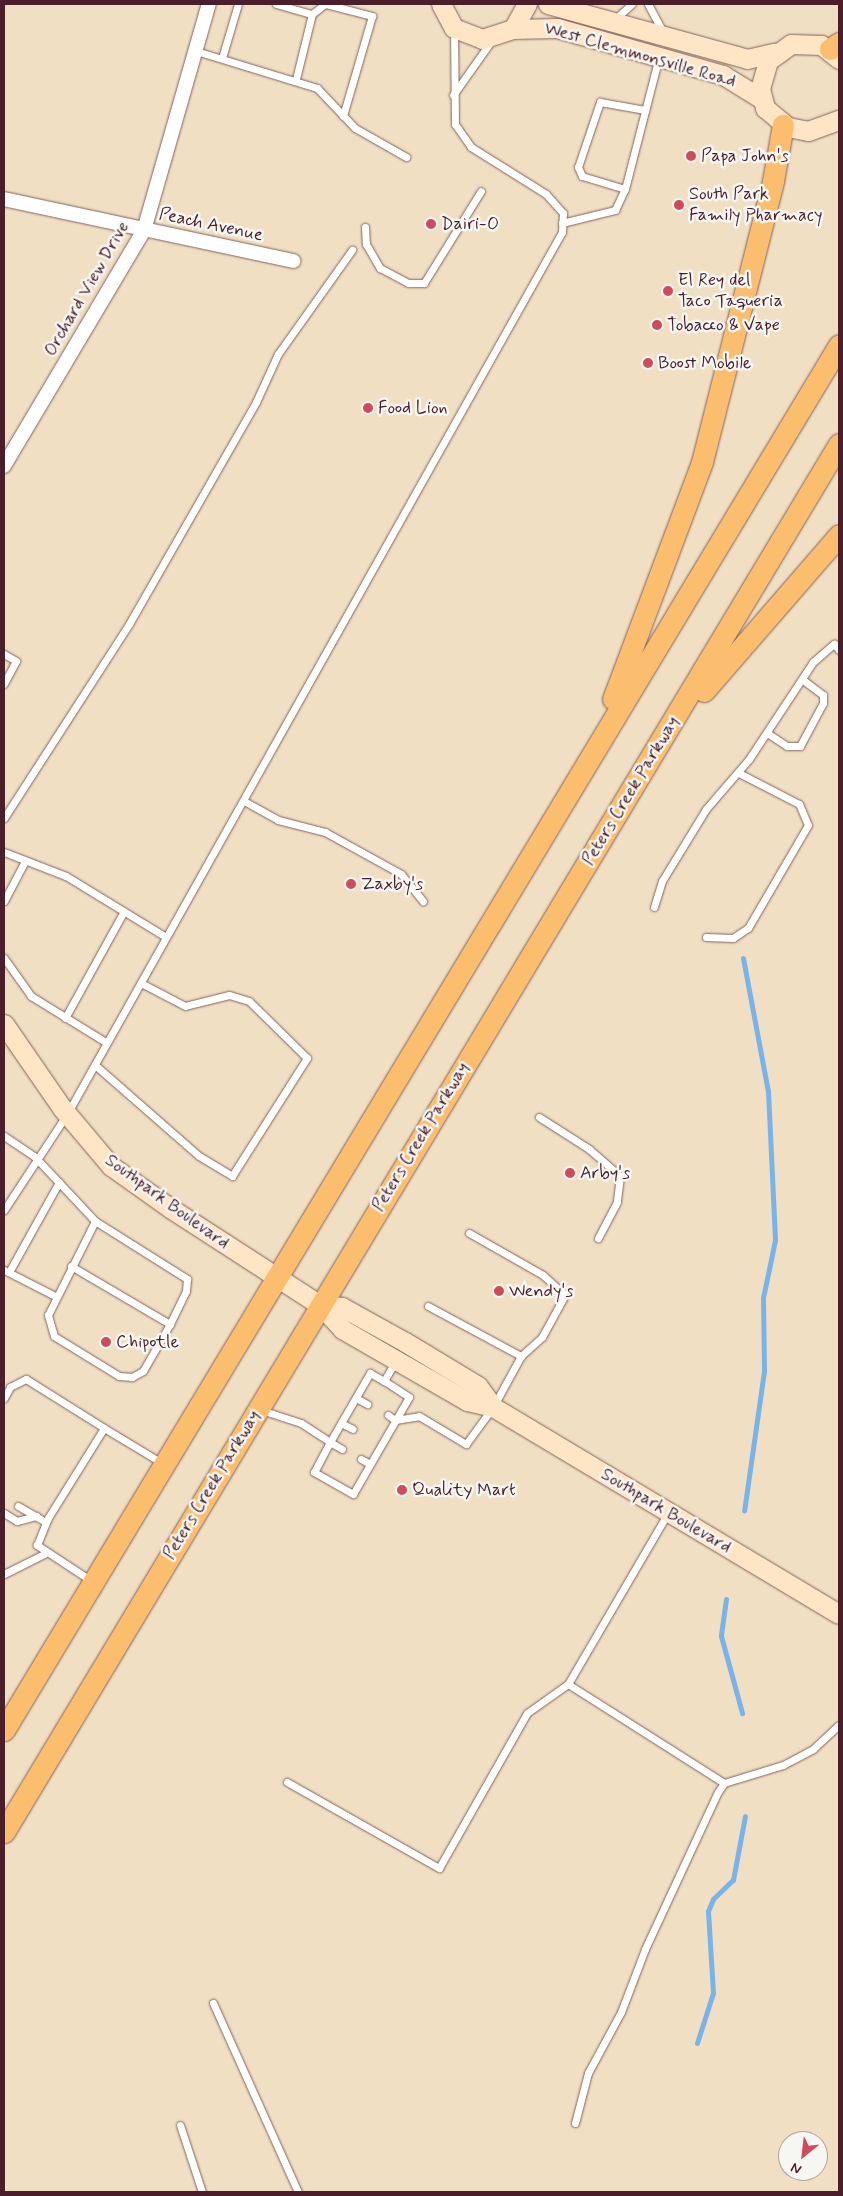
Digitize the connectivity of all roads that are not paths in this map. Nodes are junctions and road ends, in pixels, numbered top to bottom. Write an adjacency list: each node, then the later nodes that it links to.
1 (209, 4): 17 (street, Orchard View Drive)
2 (238, 4): 20 (lane)
3 (276, 4): 10 (lane)
4 (326, 4): 10 (lane); 25 (lane)
5 (441, 4): 12 (street)
6 (527, 4): 13 (street)
7 (548, 4): 11 (street, West Clemmonsville Road)
8 (632, 4): 11 (lane)
9 (648, 4): 14 (lane)
10 (312, 14): 21 (lane)
11 (611, 23): 14 (street, West Clemmonsville Road)
12 (454, 28): 15 (street); 22 (lane)
13 (513, 29): 15 (street); 19 (street, West Clemmonsville Road)
14 (668, 38): 18 (street, West Clemmonsville Road)
15 (493, 39): 22 (lane)
16 (836, 50): 18 (street, West Clemmonsville Road)
17 (196, 51): 20 (lane); 34 (street, Orchard View Drive)
18 (774, 53): 23 (street)
19 (659, 57): 23 (street, West Clemmonsville Road); 24 (lane)
20 (222, 58): 21 (lane)
21 (296, 79): 25 (lane)
22 (453, 95): 32 (lane)
23 (762, 99): 27 (street, West Clemmonsville Road)
24 (645, 110): 29 (lane); 29 (lane)
25 (343, 116): 28 (lane)
26 (838, 120): 27 (street)
27 (783, 125): 47 (main road)
28 (406, 157)
29 (625, 189): 32 (lane)
30 (482, 191): 33 (lane)
31 (4, 199): 34 (street, Peach Avenue)
32 (562, 223): 49 (lane)
33 (365, 227)
34 (144, 230): 36 (street, Peach Avenue); 39 (street, Orchard View Drive)
35 (352, 250): 50 (lane)
36 (292, 262)
37 (839, 345): 47 (main road)
38 (839, 444): 46 (main road, Peters Creek Parkway)
39 (4, 466)
40 (839, 535): 46 (main road)
41 (839, 650): 43 (lane)
42 (4, 654): 44 (lane)
43 (802, 679): 45 (lane); 45 (lane)
44 (4, 684)
45 (767, 733): 48 (lane)
46 (658, 747): 78 (main road, Peters Creek Parkway)
47 (589, 758): 76 (main road)
48 (739, 773): 55 (lane); 58 (lane)
49 (244, 802): 54 (lane); 57 (lane)
50 (4, 818)
51 (4, 852): 52 (lane)
52 (24, 863): 53 (lane); 56 (lane)
53 (4, 901)
54 (423, 901)
55 (654, 907)
56 (124, 911): 57 (lane); 61 (lane)
57 (166, 937): 60 (lane)
58 (706, 937)
59 (4, 958): 61 (lane)
60 (141, 983): 63 (lane); 64 (lane)
61 (65, 1018): 63 (lane)
62 (4, 1024): 65 (street, Southpark Boulevard)
63 (107, 1043): 64 (lane)
64 (94, 1065): 65 (lane)
65 (67, 1114): 68 (lane); 76 (street, Southpark Boulevard)
66 (538, 1117): 73 (lane)
67 (4, 1136): 68 (lane)
68 (35, 1156): 69 (lane); 70 (lane)
69 (58, 1182): 71 (lane); 75 (lane)
70 (4, 1210)
71 (95, 1222): 74 (lane); 80 (lane)
72 (469, 1233): 81 (lane)
73 (598, 1238)
74 (71, 1266): 77 (lane); 80 (lane)
75 (6, 1271): 77 (lane)
76 (276, 1277): 78 (street, Southpark Boulevard); 97 (main road)
77 (55, 1296): 80 (lane)
78 (320, 1305): 82 (street, Southpark Boulevard); 87 (street, Southpark Boulevard); 88 (main road, Peters Creek Parkway)
79 (428, 1306): 81 (lane)
80 (170, 1324)
81 (521, 1356): 87 (lane)
82 (396, 1359): 83 (lane); 87 (street, Southpark Boulevard)
83 (384, 1381): 85 (lane); 90 (lane)
84 (4, 1398): 92 (lane)
85 (356, 1398): 86 (lane); 91 (lane)
86 (368, 1404)
87 (493, 1408): 90 (lane); 101 (street, Southpark Boulevard)
88 (258, 1409): 94 (lane); 113 (main road, Peters Creek Parkway)
89 (388, 1416): 90 (lane)
90 (395, 1420): 98 (lane)
91 (341, 1423): 93 (lane); 94 (lane)
92 (104, 1428): 97 (lane); 103 (lane)
93 (353, 1429)
94 (330, 1442): 95 (lane); 98 (lane)
95 (342, 1449)
96 (362, 1460): 98 (lane)
97 (164, 1464): 106 (main road)
98 (370, 1464)
99 (18, 1506): 102 (lane)
100 (4, 1513): 102 (lane)
101 (668, 1513): 107 (street, Southpark Boulevard); 108 (lane)
102 (36, 1516): 103 (lane)
103 (46, 1522): 104 (lane)
104 (44, 1554): 105 (lane); 106 (lane)
105 (6, 1570)
106 (93, 1581): 110 (main road)
107 (838, 1610)
108 (568, 1684): 111 (lane); 112 (lane)
109 (839, 1725): 112 (lane)
110 (4, 1730)
111 (287, 1782)
112 (724, 1783): 115 (lane)
113 (4, 1832)
114 (214, 2003): 117 (lane)
115 (575, 2123)
116 (180, 2125): 118 (lane)
117 (294, 2191)
118 (202, 2192)

